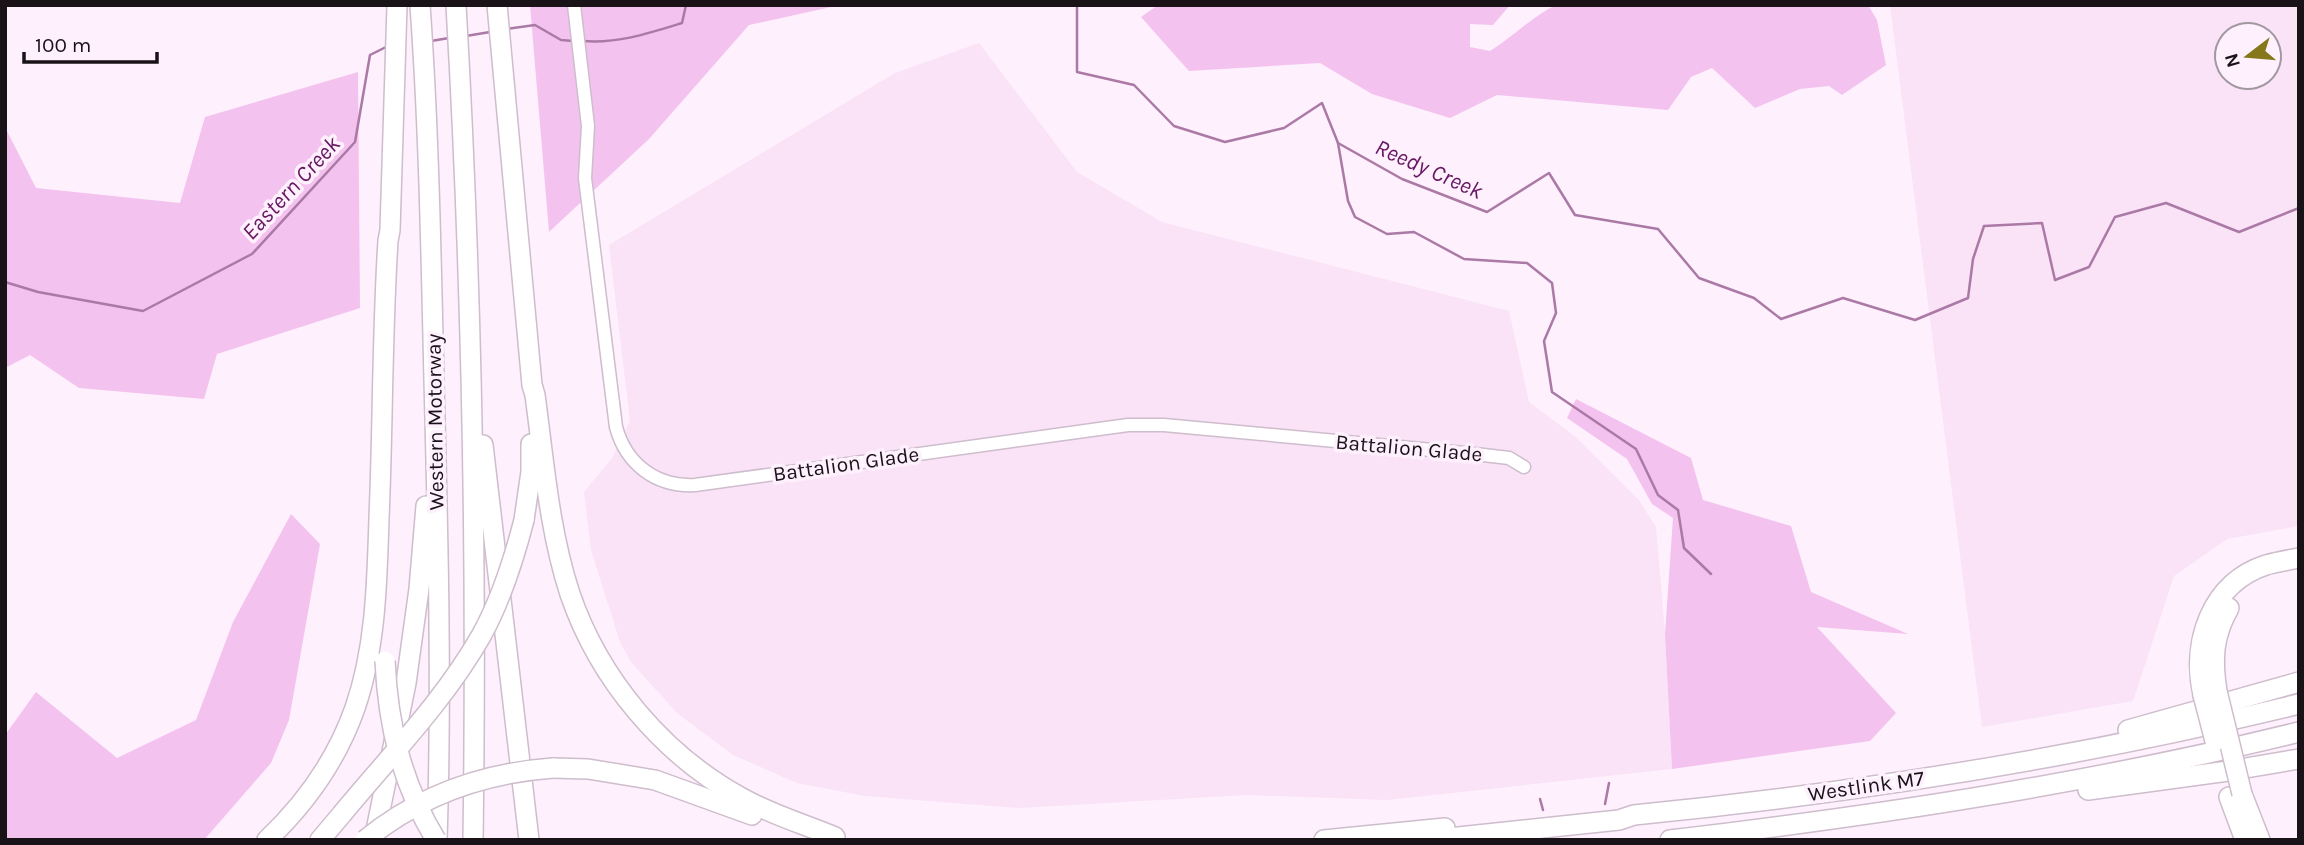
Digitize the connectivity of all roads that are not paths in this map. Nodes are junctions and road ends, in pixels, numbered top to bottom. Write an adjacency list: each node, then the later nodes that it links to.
1 (397, 5): 6 (highway)
2 (497, 5): 7 (highway)
3 (574, 5): 9 (street, Battalion Glade)
4 (456, 9): 8 (highway, Western Motorway)
5 (421, 10): 10 (highway, Western Motorway)
6 (390, 230): 23 (highway); 27 (highway, bridge)
7 (532, 384): 22 (highway); 24 (highway, bridge)
8 (470, 397): 28 (highway, Western Motorway); 29 (highway)
9 (1524, 467)
10 (437, 487): 26 (highway); 27 (highway, Western Motorway)
11 (2299, 558): 14 (highway)
12 (2299, 569): 14 (highway)
13 (2299, 682): 17 (highway)
14 (2210, 693): 20 (highway, bridge)
15 (2299, 704): 17 (highway)
16 (2299, 732): 19 (highway)
17 (2112, 739): 21 (highway, Westlink M7)
18 (2299, 758): 19 (highway)
19 (2118, 779): 32 (highway, Westlink M7)
20 (2236, 795): 33 (highway); 34 (highway)
21 (1634, 815): 30 (highway); 31 (highway, Westlink M7)
22 (842, 839): 25 (highway, bridge)
23 (267, 840)
24 (320, 840)
25 (365, 840)
26 (374, 840)
27 (437, 840)
28 (473, 840)
29 (529, 840)
30 (1324, 840)
31 (1430, 840)
32 (1670, 840)
33 (2245, 840)
34 (2260, 840)

